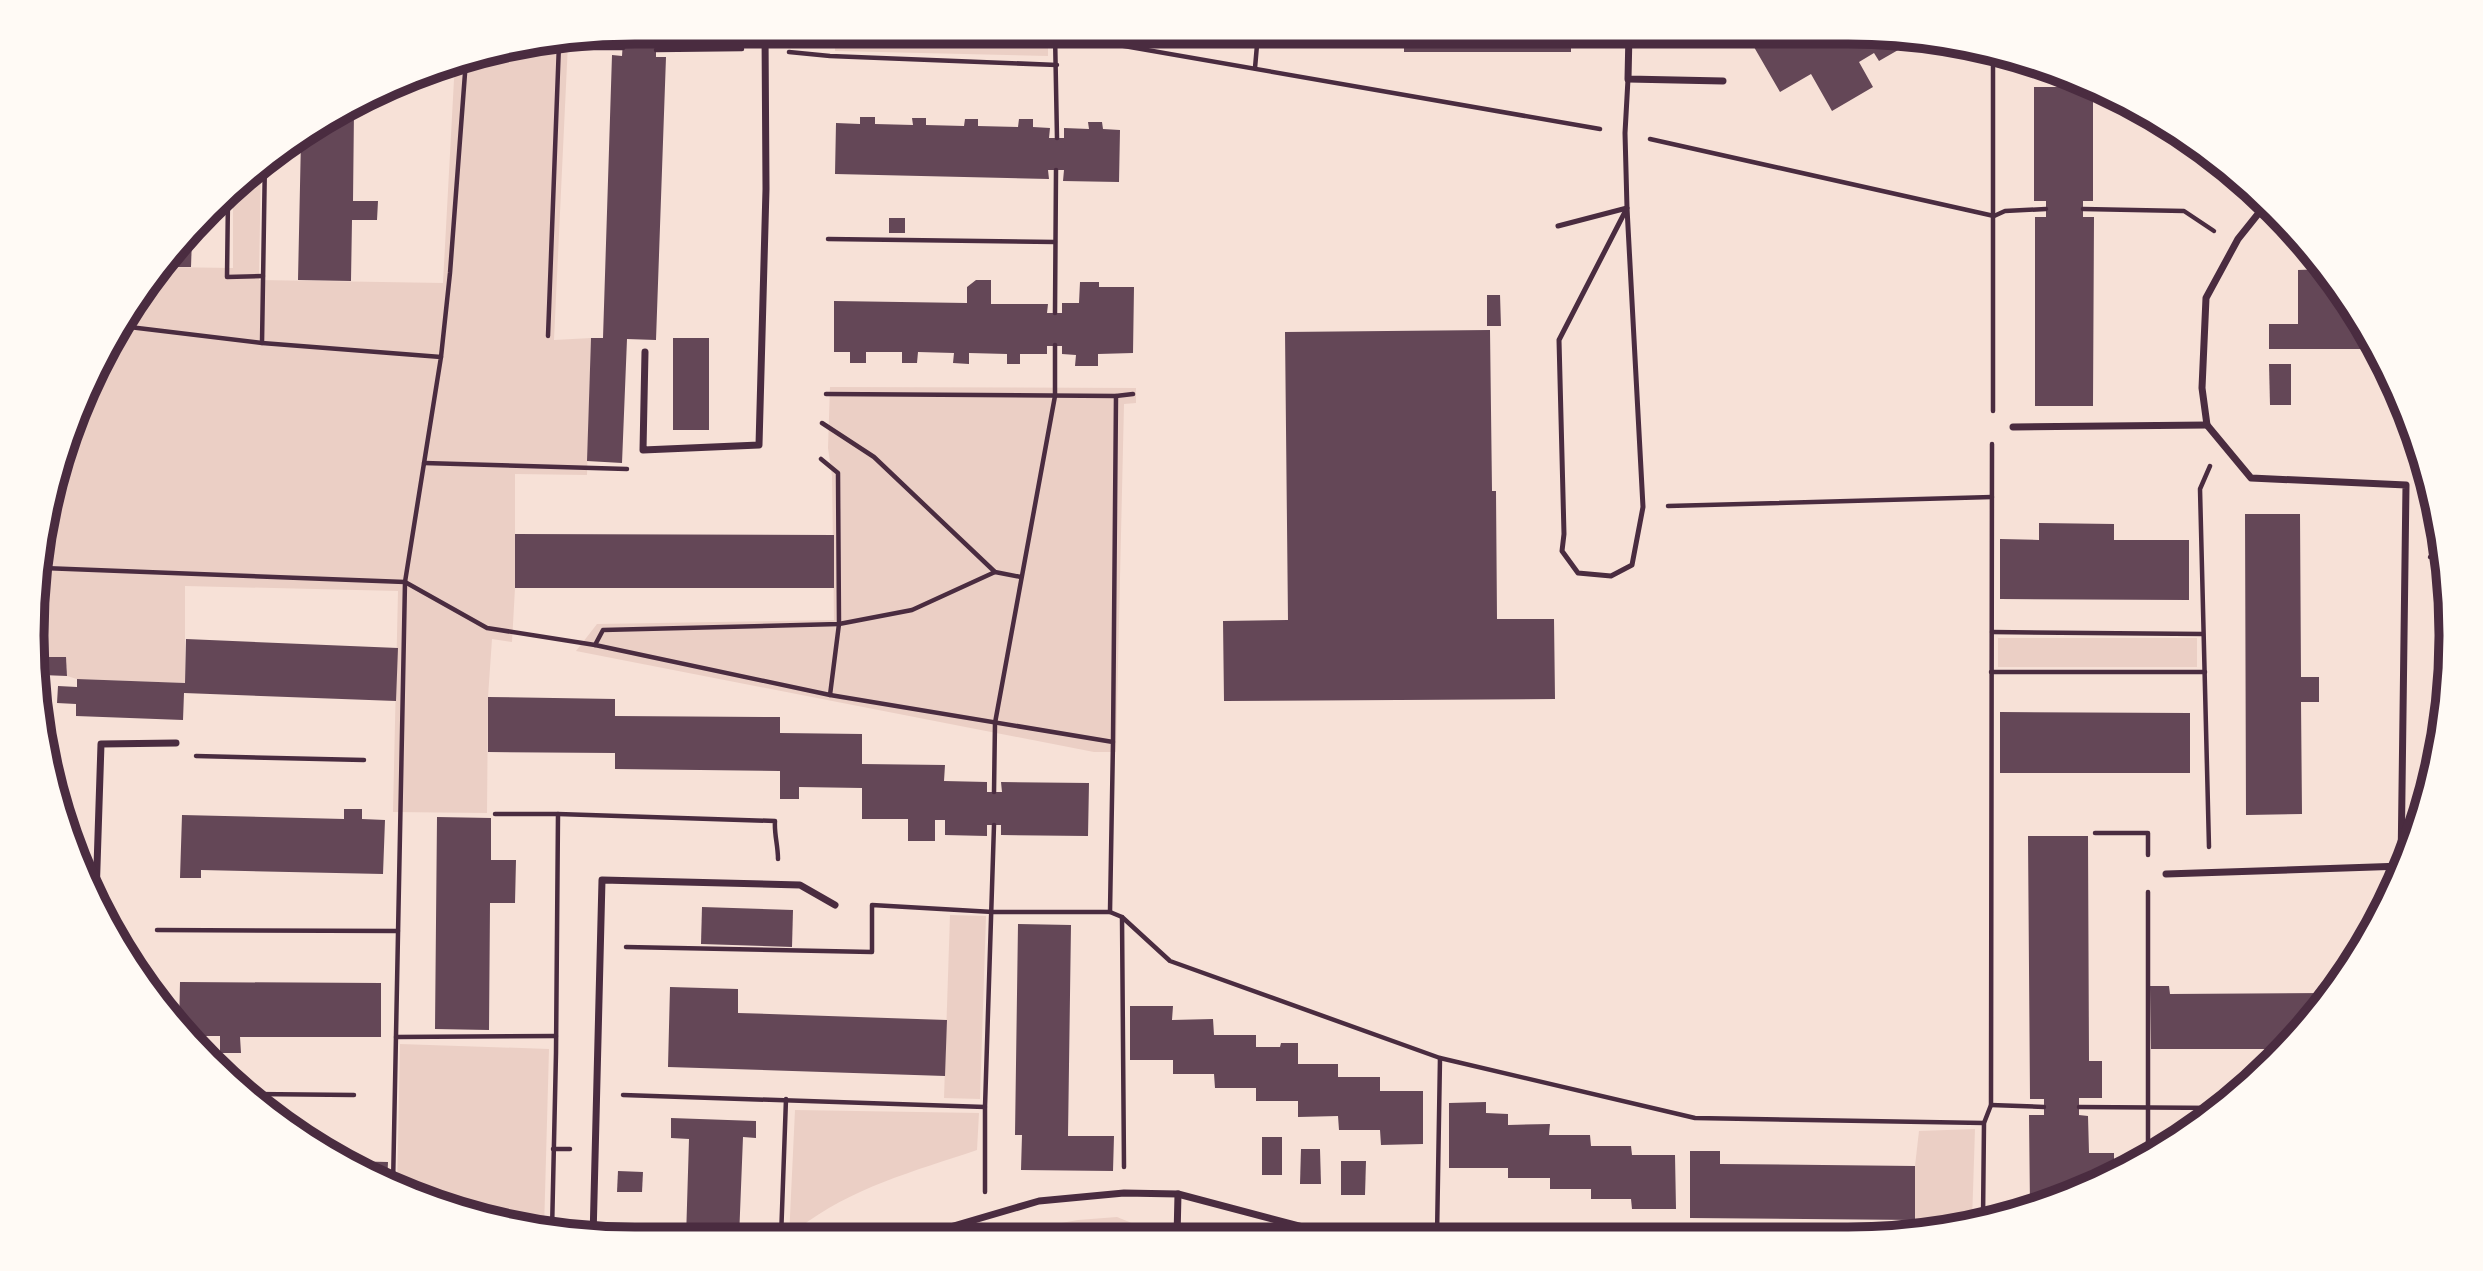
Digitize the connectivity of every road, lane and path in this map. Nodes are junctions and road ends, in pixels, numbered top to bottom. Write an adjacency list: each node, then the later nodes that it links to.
1 (764, 44): 9 (street)
2 (1056, 44): 12 (path)
3 (1118, 44): 13 (path)
4 (1258, 44): 13 (path)
5 (1629, 44): 15 (street)
6 (575, 47): 7 (path)
7 (623, 48)
8 (558, 49): 34 (path)
9 (764, 49): 10 (path); 12 (path); 49 (street)
10 (656, 50)
11 (1993, 62): 26 (path)
12 (1057, 65): 18 (path)
13 (1255, 68): 17 (path)
14 (465, 69): 38 (path)
15 (1628, 79): 16 (street); 17 (lane)
16 (1723, 81)
17 (1625, 133): 22 (lane); 26 (path)
18 (1057, 138)
19 (1056, 170): 29 (path)
20 (265, 175): 31 (path)
21 (228, 207): 31 (path)
22 (1627, 208): 27 (lane); 53 (lane); 53 (lane)
23 (2046, 209): 26 (path)
24 (2083, 209): 30 (path)
25 (2260, 212): 30 (street)
26 (1994, 215): 43 (path)
27 (1558, 226)
28 (828, 239): 29 (path)
29 (1055, 242): 32 (path)
30 (2235, 245): 45 (street)
31 (263, 276): 35 (path)
32 (1055, 313)
33 (131, 327): 35 (path)
34 (548, 336)
35 (262, 343): 38 (path)
36 (1055, 345): 41 (path)
37 (645, 352): 49 (street)
38 (441, 357): 51 (path)
39 (826, 394): 41 (path)
40 (1133, 394): 42 (path)
41 (1055, 396): 42 (path); 56 (path)
42 (1116, 396): 66 (path)
43 (1993, 417)
44 (822, 423): 55 (path)
45 (2207, 425): 46 (street); 48 (street)
46 (2013, 427)
47 (1992, 443): 52 (path)
48 (2221, 443): 60 (path); 74 (street)
49 (643, 450): 51 (path)
50 (821, 459): 58 (path)
51 (425, 463): 57 (path)
52 (1992, 497): 53 (path); 59 (path)
53 (1643, 507)
54 (48, 568): 57 (path)
55 (995, 572): 56 (path); 58 (path)
56 (1021, 576): 65 (path)
57 (405, 582): 61 (path); 87 (path)
58 (839, 624): 61 (path); 64 (path)
59 (1992, 632): 60 (path); 62 (path)
60 (2203, 634): 63 (path)
61 (595, 645): 64 (path)
62 (1991, 672): 63 (path); 96 (path)
63 (2205, 672): 77 (path)
64 (830, 695): 65 (path)
65 (995, 723): 66 (path); 69 (path)
66 (1113, 742): 84 (path)
67 (176, 743): 68 (path); 79 (street)
68 (364, 760)
69 (994, 792)
70 (495, 814): 71 (path)
71 (558, 814): 80 (path); 89 (path)
72 (994, 825): 83 (path)
73 (2095, 832): 75 (path)
74 (2402, 841)
75 (2148, 860)
76 (2392, 866): 77 (street)
77 (2209, 872): 78 (street)
78 (2166, 874)
79 (97, 879)
80 (778, 884): 82 (street); 88 (street)
81 (2148, 887): 100 (path)
82 (835, 905)
83 (993, 912): 84 (path); 88 (path); 97 (path)
84 (1110, 912): 85 (path)
85 (1122, 917): 91 (path); 105 (path)
86 (157, 930): 87 (path)
87 (398, 931): 90 (path)
88 (601, 946): 93 (street)
89 (556, 1036): 90 (path); 109 (path)
90 (396, 1037): 104 (path)
91 (1440, 1058): 102 (path); 115 (path)
92 (262, 1094): 94 (path)
93 (597, 1094): 95 (path); 110 (street)
94 (354, 1095)
95 (786, 1099): 97 (path); 111 (path)
96 (1991, 1105): 98 (path); 102 (path)
97 (985, 1107): 108 (path)
98 (2044, 1107)
99 (2079, 1107): 100 (path)
100 (2147, 1108): 101 (path); 103 (path)
101 (2204, 1108)
102 (1984, 1122): 107 (path)
103 (2148, 1145)
104 (393, 1175)
105 (1124, 1192): 106 (street); 108 (street)
106 (1178, 1194): 113 (street); 114 (street)
107 (1983, 1211)
108 (985, 1216): 112 (street)
109 (552, 1221)
110 (593, 1226)
111 (781, 1227)
112 (949, 1227)
113 (1177, 1227)
114 (1303, 1227)
115 (1437, 1227)

